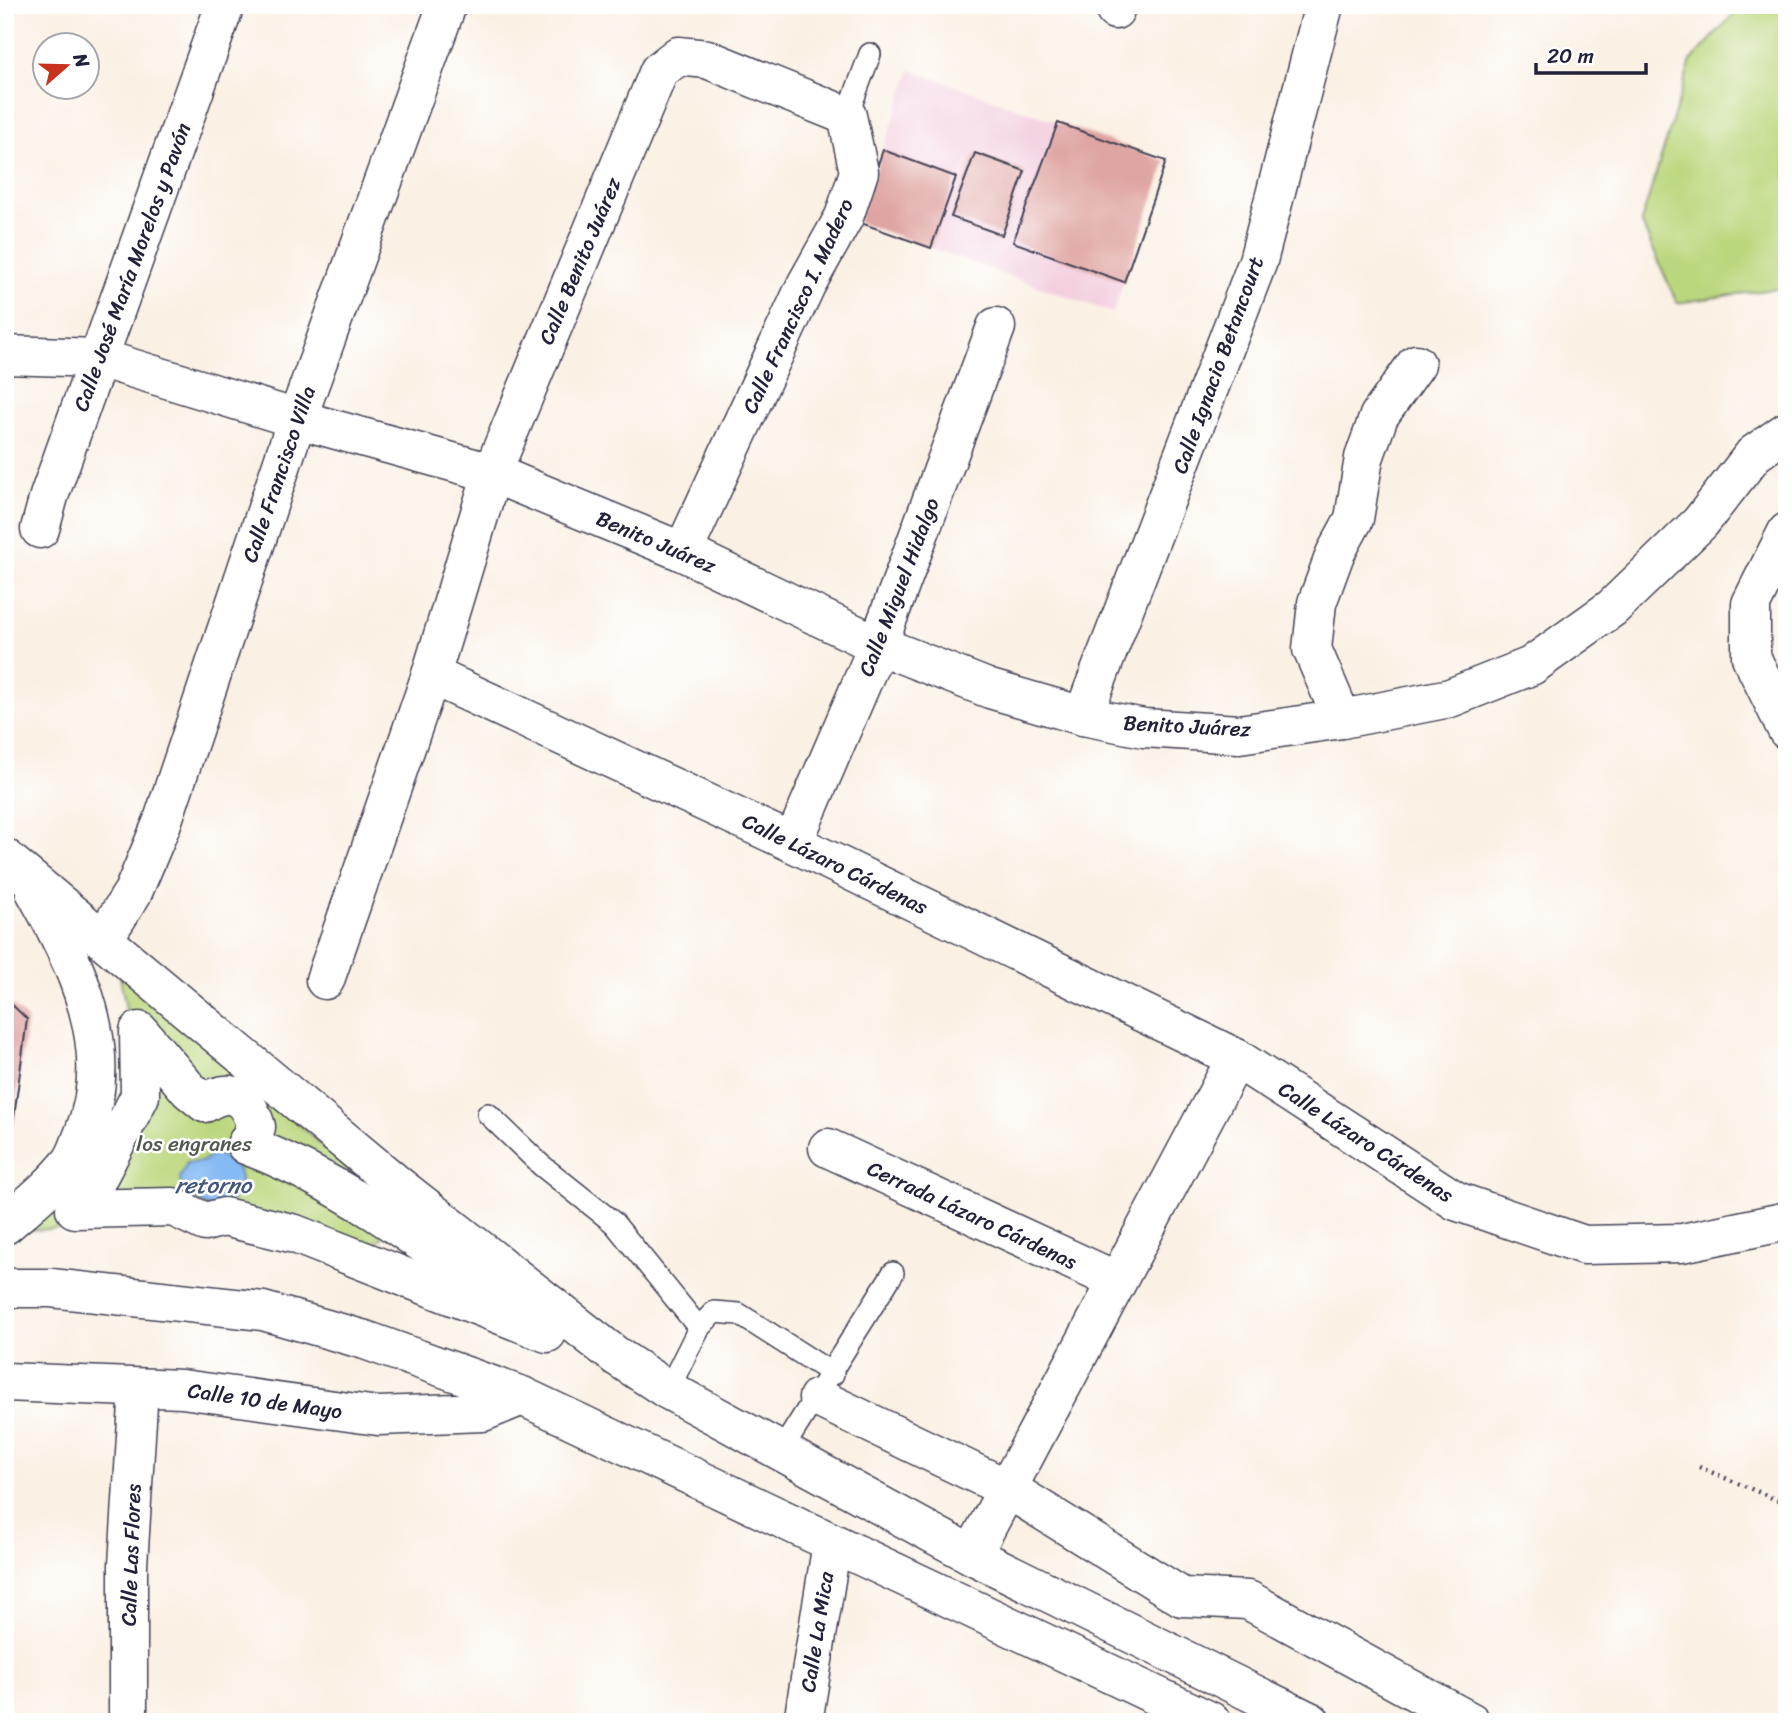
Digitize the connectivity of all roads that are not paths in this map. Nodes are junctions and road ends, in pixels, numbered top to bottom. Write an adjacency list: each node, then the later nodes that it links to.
1 (225, 5): 8 (main road, Calle José María Morelos y Pavón)
2 (447, 5): 10 (main road, Calle Francisco Villa)
3 (1324, 5): 18 (main road, Calle Ignacio Betancourt)
4 (870, 54): 5 (lane)
5 (847, 116): 12 (main road, Calle Benito Juárez); 15 (main road, Calle Francisco I. Madero)
6 (996, 327): 16 (main road, Calle Miguel Hidalgo)
7 (5, 355): 8 (main road, Benito Juárez)
8 (99, 358): 10 (main road, Benito Juárez); 13 (main road, Calle José María Morelos y Pavón)
9 (1416, 363): 19 (main road)
10 (297, 419): 12 (main road, Benito Juárez); 23 (main road, Calle Francisco Villa)
11 (1787, 431): 19 (main road, Benito Juárez)
12 (492, 473): 15 (main road, Benito Juárez); 17 (main road)
13 (40, 529)
14 (1787, 532): 20 (main road)
15 (682, 552): 16 (main road, Benito Juárez)
16 (878, 645): 18 (main road, Benito Juárez); 21 (main road, Calle Miguel Hidalgo)
17 (431, 676): 21 (main road, Calle Lázaro Cárdenas); 24 (main road)
18 (1083, 716): 19 (main road, Benito Juárez)
19 (1342, 719)
20 (1787, 730)
21 (793, 843): 25 (main road, Calle Lázaro Cárdenas)
22 (15, 866): 23 (main road); 30 (main road)
23 (104, 938): 38 (main road)
24 (325, 980)
25 (1236, 1058): 29 (main road, Calle Lázaro Cárdenas); 32 (main road)
26 (488, 1114): 34 (lane)
27 (828, 1148): 32 (main road, Cerrada Lázaro Cárdenas)
28 (75, 1209): 28 (main road)
29 (1787, 1221)
30 (5, 1225)
31 (893, 1273): 36 (lane)
32 (1117, 1281): 41 (main road)
33 (5, 1288): 39 (main road)
34 (699, 1328): 36 (lane); 38 (lane)
35 (5, 1382): 37 (main road, Calle 10 de Mayo)
36 (825, 1386): 40 (lane); 41 (main road)
37 (139, 1388): 39 (main road, Calle 10 de Mayo); 44 (main road, Calle Las Flores)
38 (668, 1390): 40 (main road)
39 (522, 1396): 42 (main road)
40 (780, 1454): 43 (main road)
41 (1008, 1489): 43 (main road); 48 (main road)
42 (832, 1543): 45 (main road, Calle La Mica); 46 (main road)
43 (972, 1555): 47 (main road)
44 (128, 1722)
45 (803, 1722)
46 (1212, 1722)
47 (1311, 1722)
48 (1471, 1722)

